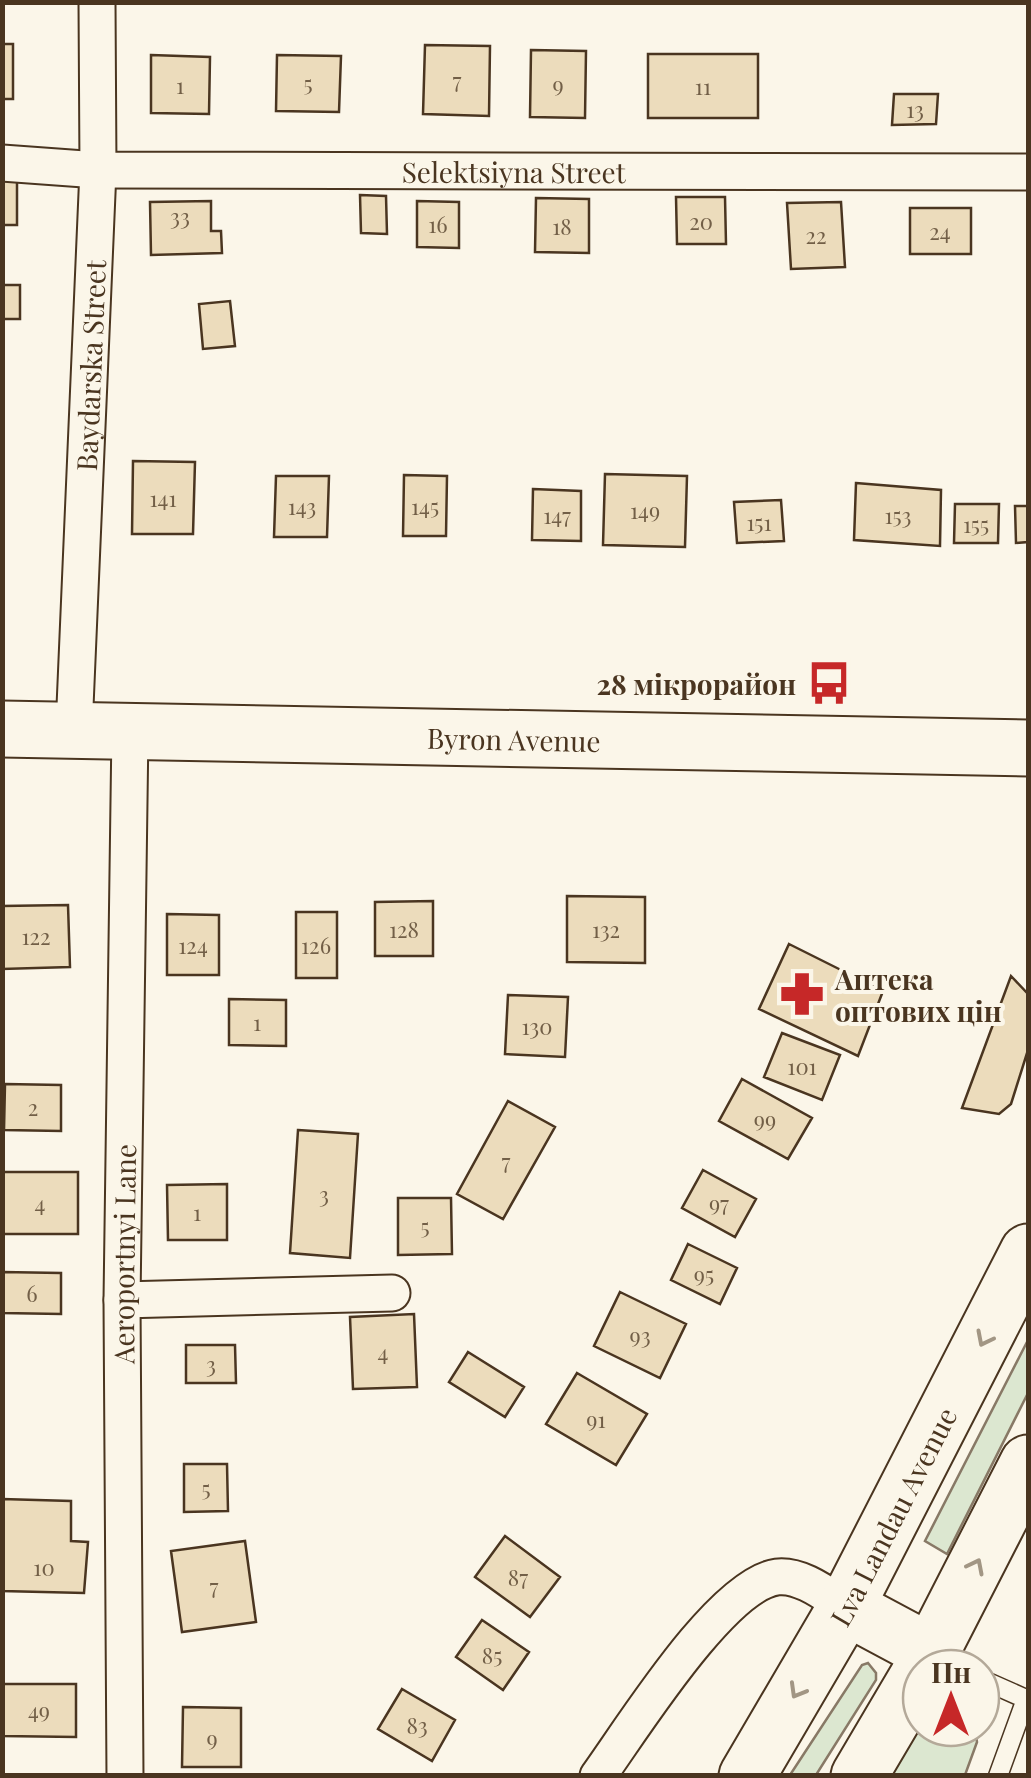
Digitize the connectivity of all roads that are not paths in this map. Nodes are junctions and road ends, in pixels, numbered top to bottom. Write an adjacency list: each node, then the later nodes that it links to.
1 (97, 2): 3 (street, Baydarska Street)
2 (2, 162): 3 (street, Selektsiyna Street)
3 (98, 170): 4 (street, Selektsiyna Street); 6 (street, Baydarska Street)
4 (1028, 172)
5 (2, 729): 6 (main road, Byron Avenue)
6 (74, 730): 7 (main road, Byron Avenue)
7 (130, 730): 8 (main road, Byron Avenue); 11 (street, Aeroportnyi Lane)
8 (1028, 748)
9 (1028, 1252): 13 (main road, Lva Landau Avenue, one-way to 13)
10 (392, 1293): 11 (street)
11 (122, 1300): 19 (street, Aeroportnyi Lane)
12 (1028, 1463): 15 (main road, one-way to 12)
13 (846, 1607): 14 (main road); 20 (street); 21 (main road, Lva Landau Avenue, one-way to 21)
14 (908, 1648)
15 (940, 1648)
16 (1001, 1688): 17 (lane)
17 (1027, 1700): 23 (lane)
18 (901, 1712): 22 (main road)
19 (125, 1776)
20 (598, 1776)
21 (748, 1776)
22 (859, 1776)
23 (998, 1776)

